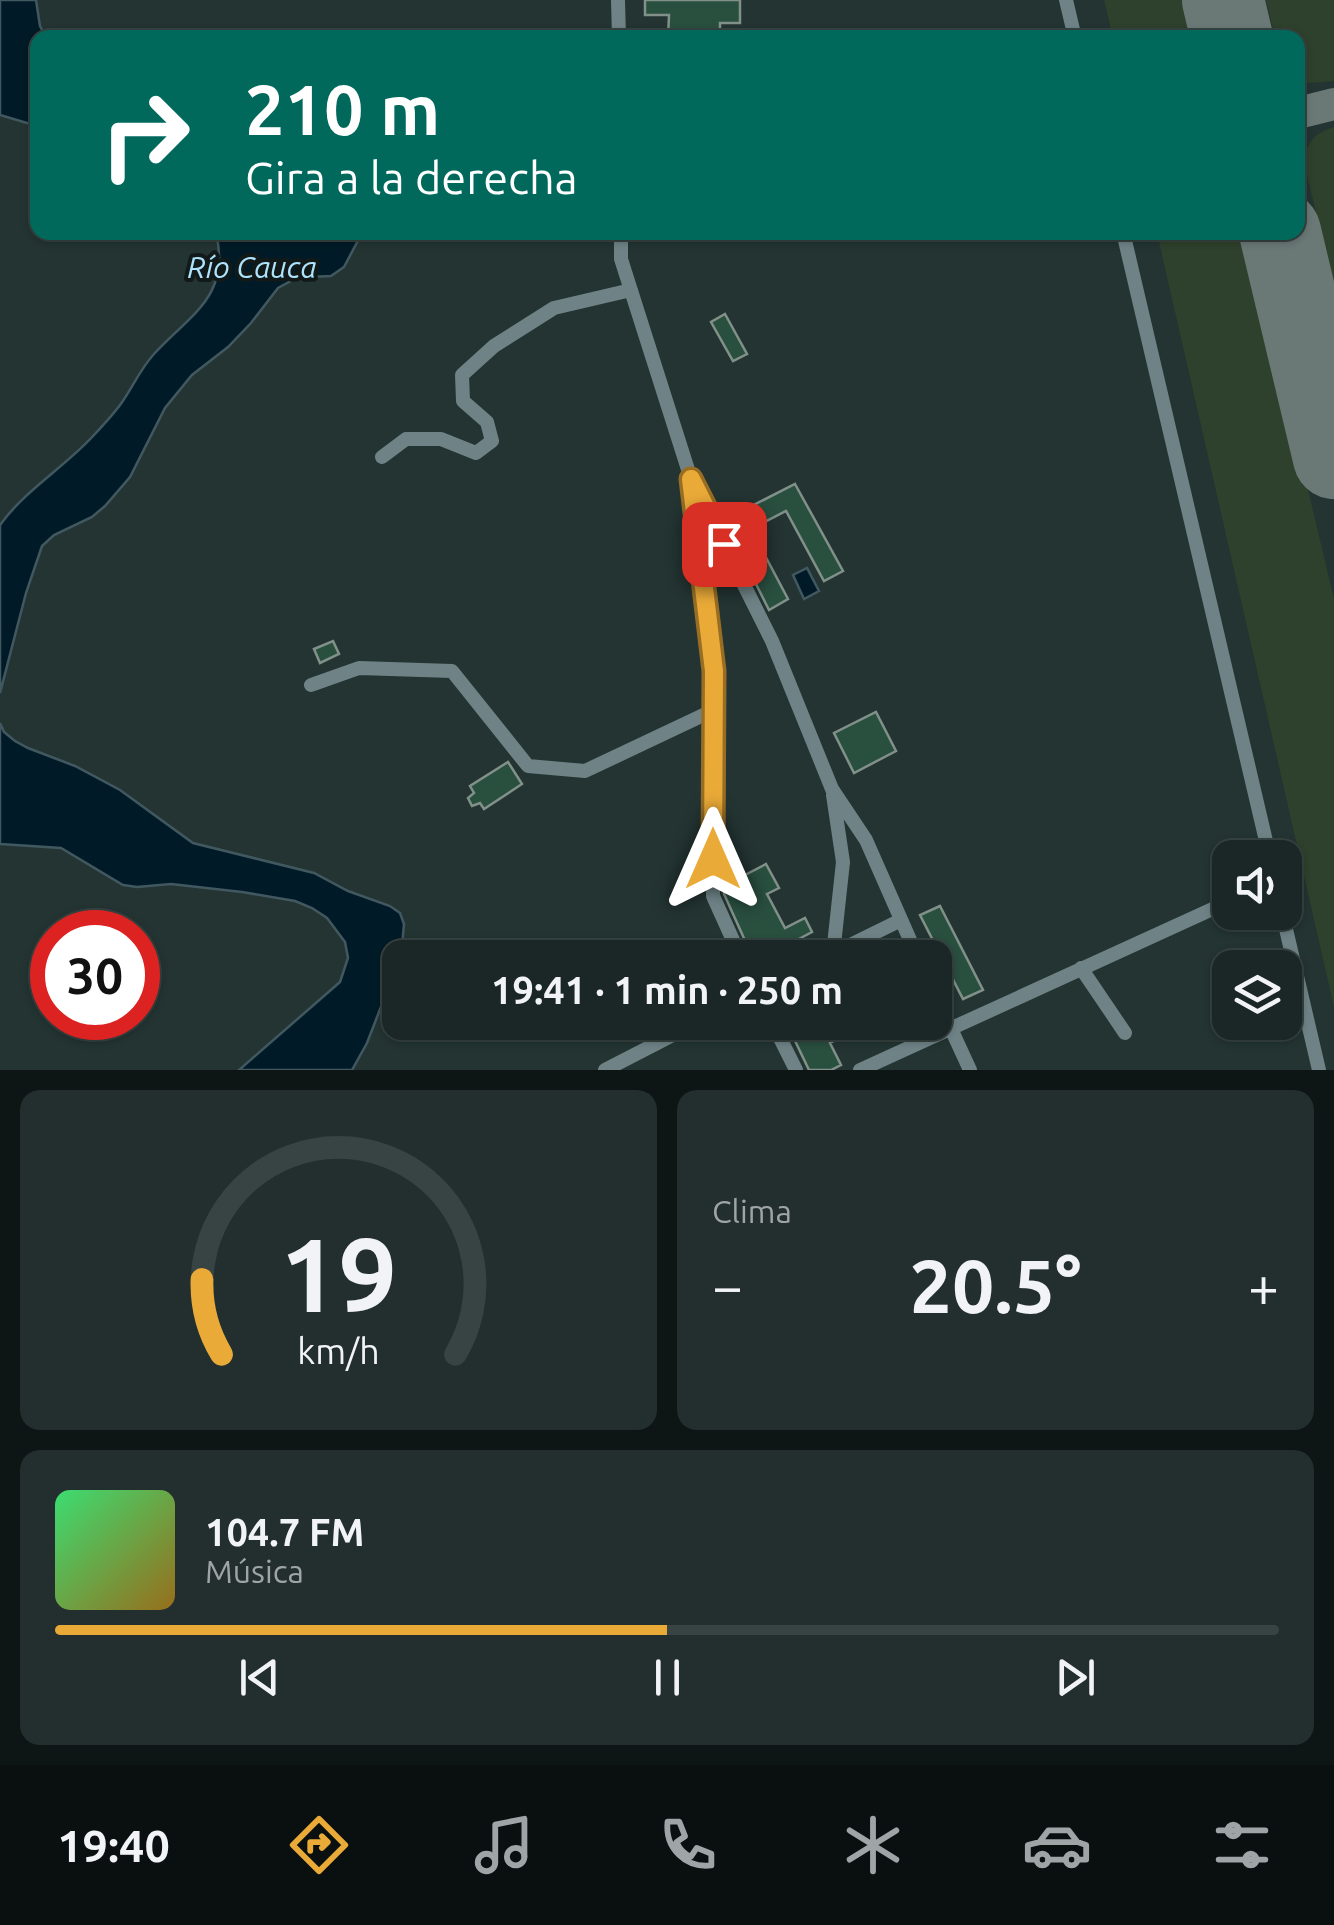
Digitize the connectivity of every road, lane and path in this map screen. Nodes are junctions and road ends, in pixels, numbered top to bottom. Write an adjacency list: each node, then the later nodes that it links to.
1 (618, 0): 3 (street)
2 (1066, 0): 4 (street)
3 (619, 30)
4 (1073, 30)
5 (620, 240): 7 (street)
6 (1125, 240): 13 (street)
7 (630, 290): 8 (street); 9 (street)
8 (382, 457)
9 (691, 479): 11 (street); 12 (street)
10 (312, 685): 11 (street)
11 (714, 710): 17 (street)
12 (832, 789): 15 (street); 18 (street)
13 (1266, 840)
14 (1212, 908): 21 (street)
15 (901, 920): 19 (street); 20 (street)
16 (1286, 930): 32 (street)
17 (734, 940)
18 (831, 940)
19 (861, 940)
20 (910, 940)
21 (1081, 968): 22 (street); 24 (street)
22 (952, 1026)
23 (952, 1031): 31 (street)
24 (1125, 1034)
25 (663, 1040): 28 (street)
26 (781, 1040): 29 (street)
27 (923, 1040): 30 (street)
28 (605, 1070)
29 (796, 1070)
30 (860, 1070)
31 (970, 1070)
32 (1319, 1070)

